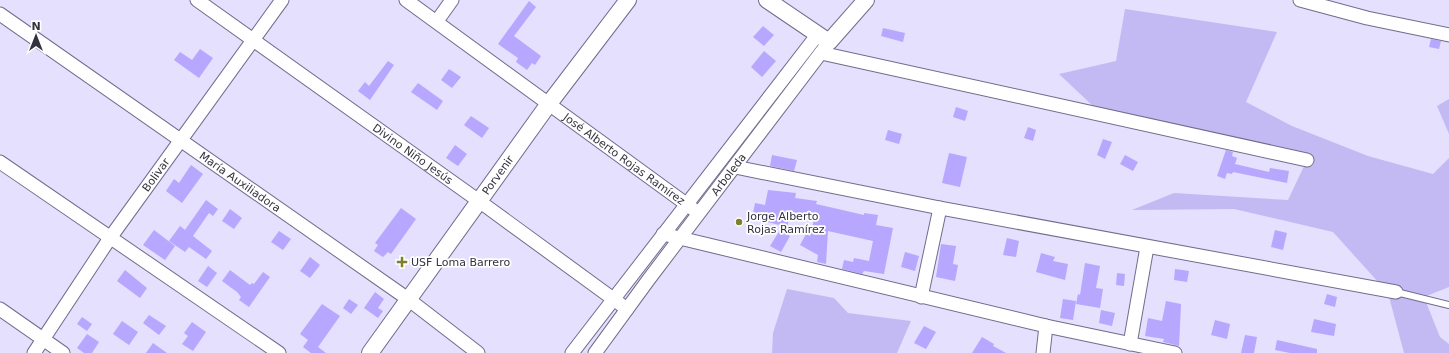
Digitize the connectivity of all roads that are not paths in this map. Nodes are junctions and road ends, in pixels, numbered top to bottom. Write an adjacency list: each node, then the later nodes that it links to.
1 (197, 0): 12 (street, Divino Niño Jesús)
2 (282, 0): 12 (street, Bolivar)
3 (406, 0): 10 (street, José Alberto Rojas Ramírez)
4 (452, 0): 10 (street)
5 (628, 0): 14 (street, Porvenir)
6 (767, 0): 13 (street)
7 (866, 0): 13 (street, Arboleda)
8 (1300, 0): 11 (street)
9 (0, 14): 15 (street, María Auxiliadora)
10 (438, 21): 14 (street, José Alberto Rojas Ramírez)
11 (1449, 35)
12 (254, 40): 15 (street, Bolivar); 19 (street, Divino Niño Jesús)
13 (822, 43): 16 (street); 18 (street, Arboleda); 20 (street, Arboleda)
14 (548, 105): 19 (street, Porvenir); 20 (street, José Alberto Rojas Ramírez)
15 (180, 139): 24 (street, Bolivar); 29 (street, María Auxiliadora)
16 (1307, 160)
17 (0, 162): 24 (street)
18 (735, 167): 21 (street); 22 (street, Arboleda)
19 (479, 201): 29 (street, Porvenir); 30 (street, Divino Niño Jesús)
20 (687, 204): 22 (street, José Alberto Rojas Ramírez); 23 (street, Arboleda)
21 (940, 208): 26 (street); 28 (street)
22 (700, 213): 25 (street, Arboleda)
23 (664, 234): 25 (street); 30 (street, Arboleda)
24 (110, 238): 35 (street, Bolivar); 39 (street)
25 (680, 238): 28 (street); 33 (street, Arboleda)
26 (1147, 247): 27 (street); 36 (street)
27 (1396, 292): 31 (lane)
28 (921, 297): 34 (street)
29 (408, 299): 40 (street, Porvenir); 41 (street, María Auxiliadora)
30 (613, 299): 33 (street, Divino Niño Jesús); 42 (street, Arboleda)
31 (1449, 305)
32 (0, 308): 35 (street)
33 (627, 309): 43 (street, Arboleda)
34 (1046, 326): 36 (street); 44 (street)
35 (44, 339): 37 (street, Bolivar); 38 (street)
36 (1121, 346): 45 (street)
37 (34, 353)
38 (63, 353)
39 (279, 353)
40 (370, 353)
41 (478, 353)
42 (572, 353)
43 (595, 353)
44 (1043, 353)
45 (1175, 353)

